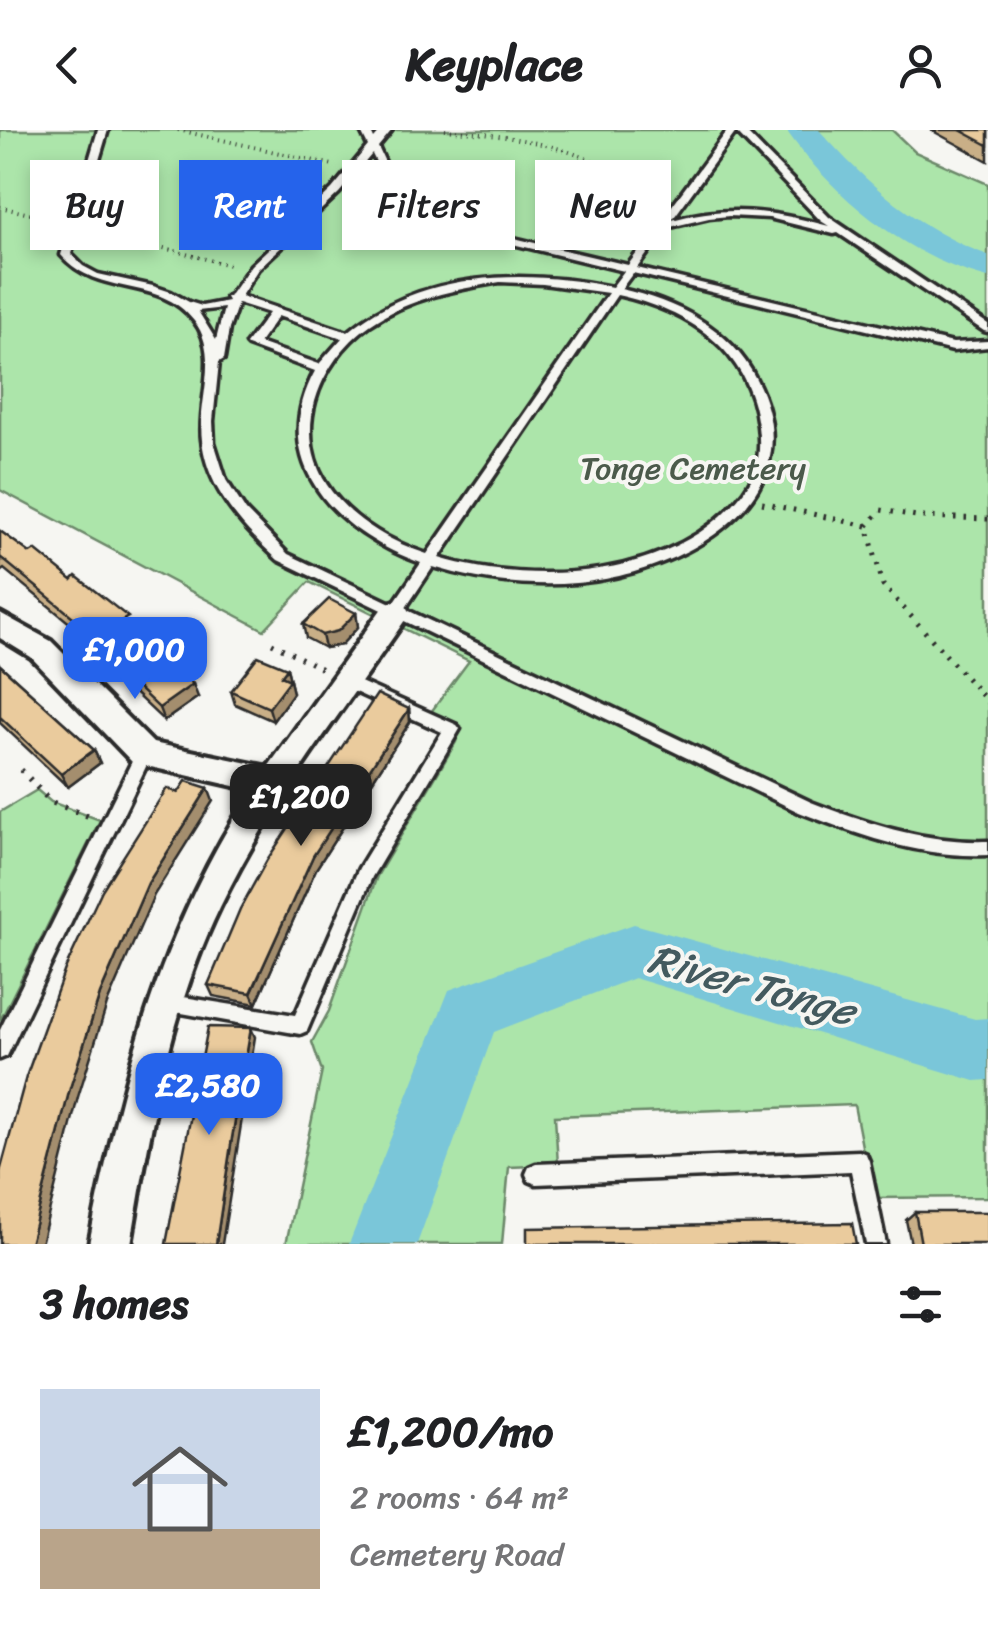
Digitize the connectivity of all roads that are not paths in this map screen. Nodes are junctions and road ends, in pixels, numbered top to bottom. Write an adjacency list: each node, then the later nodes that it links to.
1 (103, 130): 13 (lane)
2 (365, 130): 5 (lane)
3 (387, 130): 5 (lane)
4 (736, 130): 6 (lane); 8 (lane)
5 (369, 147): 10 (lane); 12 (lane)
6 (671, 215)
7 (671, 223): 8 (lane)
8 (848, 235): 15 (lane)
9 (645, 250): 10 (lane)
10 (630, 270): 11 (lane); 17 (lane)
11 (616, 288): 16 (lane); 20 (lane); 20 (lane)
12 (232, 300): 13 (lane); 14 (lane); 18 (lane)
13 (185, 305): 18 (lane)
14 (276, 312): 16 (lane); 19 (lane)
15 (988, 329)
16 (348, 336): 19 (lane)
17 (988, 344)
18 (218, 363): 21 (lane)
19 (319, 368): 20 (lane)
20 (430, 562): 21 (lane)
21 (395, 612): 23 (street); 26 (lane)
22 (0, 624): 24 (street)
23 (347, 682): 25 (street); 27 (lane)
24 (144, 754): 25 (street); 28 (lane)
25 (275, 782): 27 (street)
26 (988, 848)
27 (165, 1003): 30 (street)
28 (0, 1050)
29 (536, 1174): 31 (lane)
30 (110, 1244)
31 (876, 1244)

